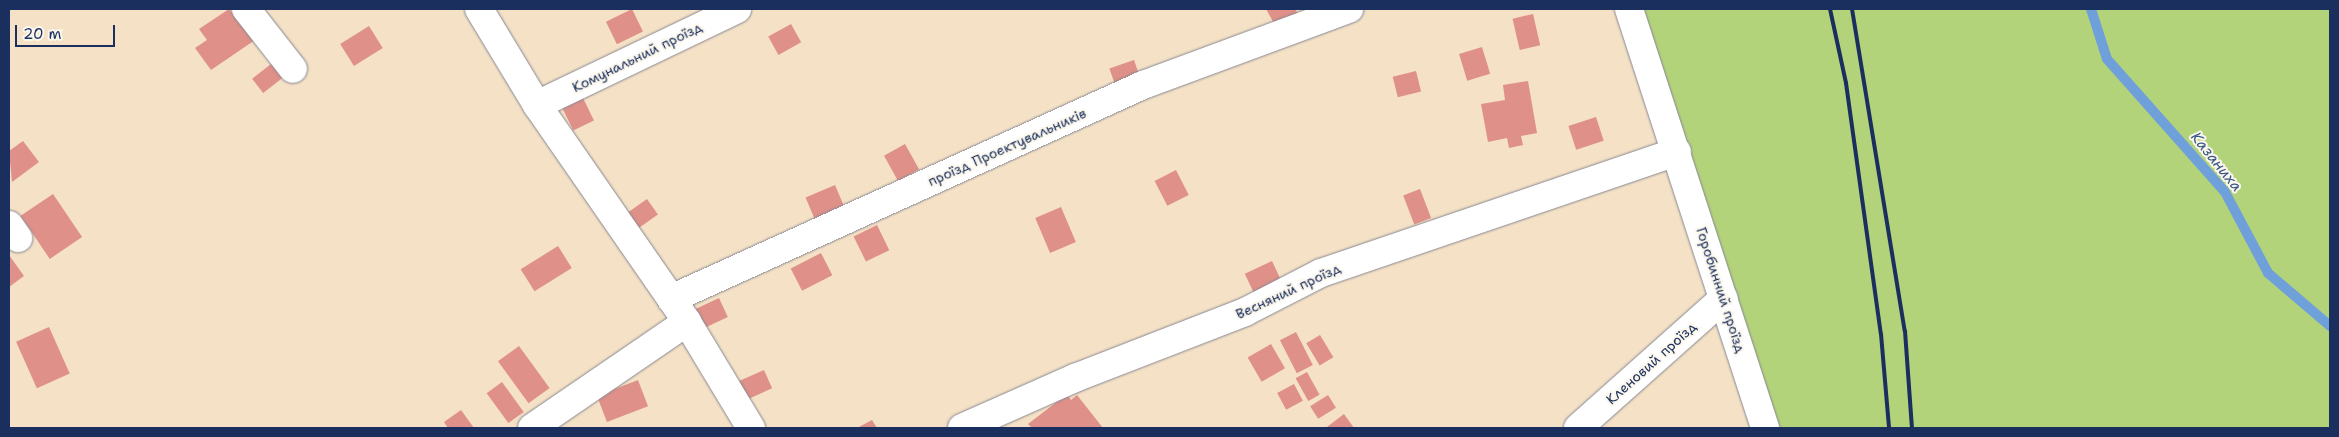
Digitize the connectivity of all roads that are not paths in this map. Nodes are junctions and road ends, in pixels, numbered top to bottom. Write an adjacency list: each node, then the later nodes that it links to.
1 (246, 9): 6 (street)
2 (479, 9): 7 (street)
3 (737, 9): 7 (street, Комунальний проїзд)
4 (1349, 9): 10 (street, проїзд Проектувальників)
5 (1629, 9): 8 (street, Горобинний проїзд)
6 (293, 69)
7 (537, 105): 10 (street)
8 (1677, 152): 9 (street, Горобинний проїзд); 14 (street, Весняний проїзд)
9 (1724, 298): 15 (street, Кленовий проїзд); 16 (street, Горобинний проїзд)
10 (671, 299): 11 (street)
11 (687, 322): 12 (street); 13 (street)
12 (532, 428)
13 (750, 428)
14 (962, 428)
15 (1578, 428)
16 (1765, 428)

